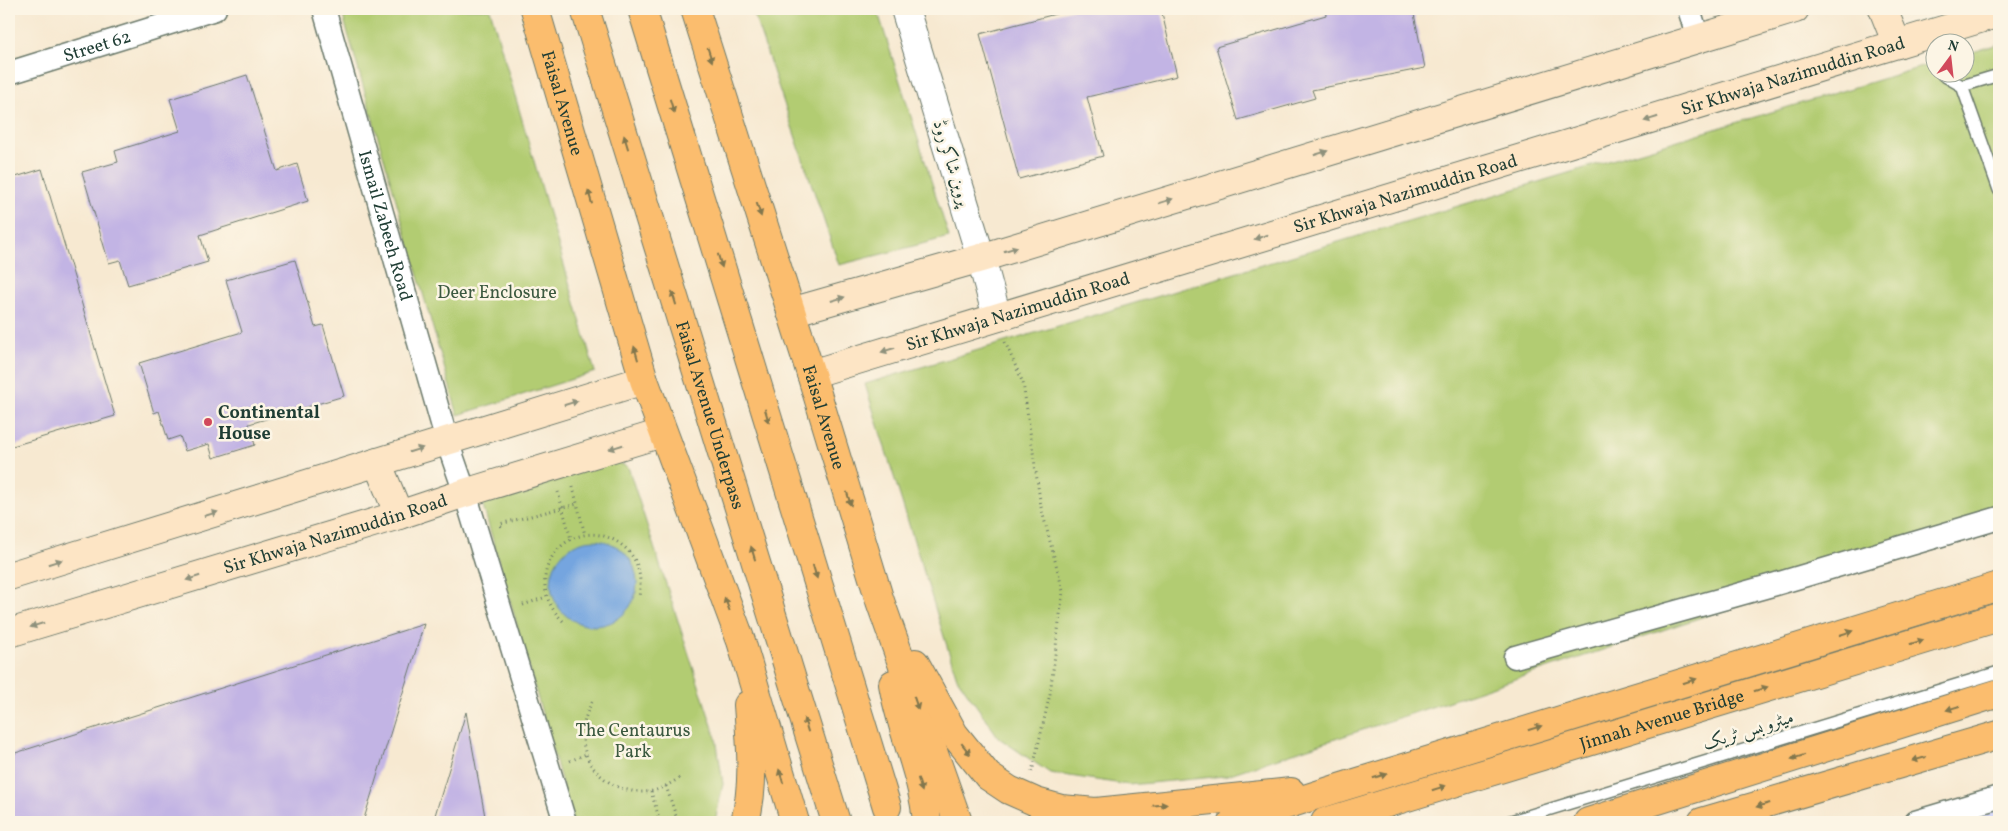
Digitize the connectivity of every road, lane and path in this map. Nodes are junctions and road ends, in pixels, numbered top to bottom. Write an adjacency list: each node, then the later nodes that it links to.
1 (215, 9): 16 (street, Street 62)
2 (324, 9): 27 (street, Ismail Zabeeh Road)
3 (535, 9): 25 (main road, Faisal Avenue, one-way to 3)
4 (585, 9): 67 (main road, Faisal Avenue Underpass, one-way to 4)
5 (642, 9): 61 (main road, one-way to 61)
6 (695, 9): 22 (main road, Faisal Avenue, one-way to 22)
7 (905, 9): 21 (street, پروین شاکر روڈ)
8 (1689, 9): 13 (street)
9 (1796, 9): 13 (main road)
10 (1883, 9): 15 (main road)
11 (1999, 13): 12 (main road, Sir Khwaja Nazimuddin Road)
12 (1950, 32)
13 (1698, 38): 21 (main road, one-way to 13)
14 (1926, 39): 15 (main road, Sir Khwaja Nazimuddin Road)
15 (1897, 44): 23 (main road, Sir Khwaja Nazimuddin Road, one-way to 23)
16 (9, 73)
17 (1999, 75): 19 (lane)
18 (1954, 82): 19 (lane)
19 (1962, 86): 20 (lane)
20 (1999, 190)
21 (981, 258): 22 (main road, one-way to 21); 23 (street, پروین شاکر روڈ)
22 (791, 312): 24 (main road, Faisal Avenue)
23 (997, 317): 24 (main road, Sir Khwaja Nazimuddin Road, one-way to 24); 60 (path)
24 (811, 374): 42 (main road, Faisal Avenue, one-way to 42)
25 (644, 380): 26 (main road, Faisal Avenue); 27 (main road, one-way to 25)
26 (662, 433): 29 (main road, Sir Khwaja Nazimuddin Road, one-way to 29); 47 (main road, Faisal Avenue, one-way to 26)
27 (447, 441): 28 (main road, one-way to 27); 30 (street, Ismail Zabeeh Road)
28 (377, 462): 33 (main road); 38 (main road, one-way to 28)
29 (559, 465): 30 (main road, Sir Khwaja Nazimuddin Road); 31 (path); 32 (path)
30 (465, 494): 33 (main road, Sir Khwaja Nazimuddin Road); 62 (street, Ismail Zabeeh Road)
31 (577, 504): 32 (path); 36 (path)
32 (562, 507): 35 (path); 37 (path)
33 (400, 516): 46 (main road, Sir Khwaja Nazimuddin Road, one-way to 46)
34 (1999, 518): 48 (street)
35 (503, 533)
36 (585, 535): 37 (path); 41 (path)
37 (571, 539): 45 (path)
38 (9, 576)
39 (1999, 586): 57 (main road, one-way to 39)
40 (519, 597): 43 (path)
41 (639, 597)
42 (880, 601): 60 (main road, one-way to 60); 68 (main road, one-way to 68); 69 (main road, Faisal Avenue, one-way to 69)
43 (521, 606)
44 (1999, 617): 71 (main road, Jinnah Avenue Bridge, one-way to 44)
45 (563, 621)
46 (9, 634)
47 (741, 641): 65 (main road); 66 (main road, Faisal Avenue, one-way to 47)
48 (1515, 657)
49 (1999, 672): 72 (lane, میٹرو بس ٹریک)
50 (1999, 693): 73 (main road, one-way to 73)
51 (592, 702): 58 (path)
52 (1999, 735): 74 (main road, one-way to 74)
53 (566, 752): 54 (path)
54 (572, 770)
55 (680, 778): 56 (path)
56 (666, 786): 58 (path); 64 (path)
57 (1342, 787): 60 (main road, one-way to 57); 70 (main road)
58 (651, 791): 63 (path)
59 (1999, 796): 75 (street)
60 (1036, 802)
61 (888, 807)
62 (565, 822)
63 (660, 822)
64 (678, 822)
65 (745, 822)
66 (795, 822)
67 (836, 822)
68 (927, 822)
69 (958, 822)
70 (1233, 822)
71 (1325, 822)
72 (1508, 822)
73 (1588, 822)
74 (1702, 822)
75 (1915, 822)

